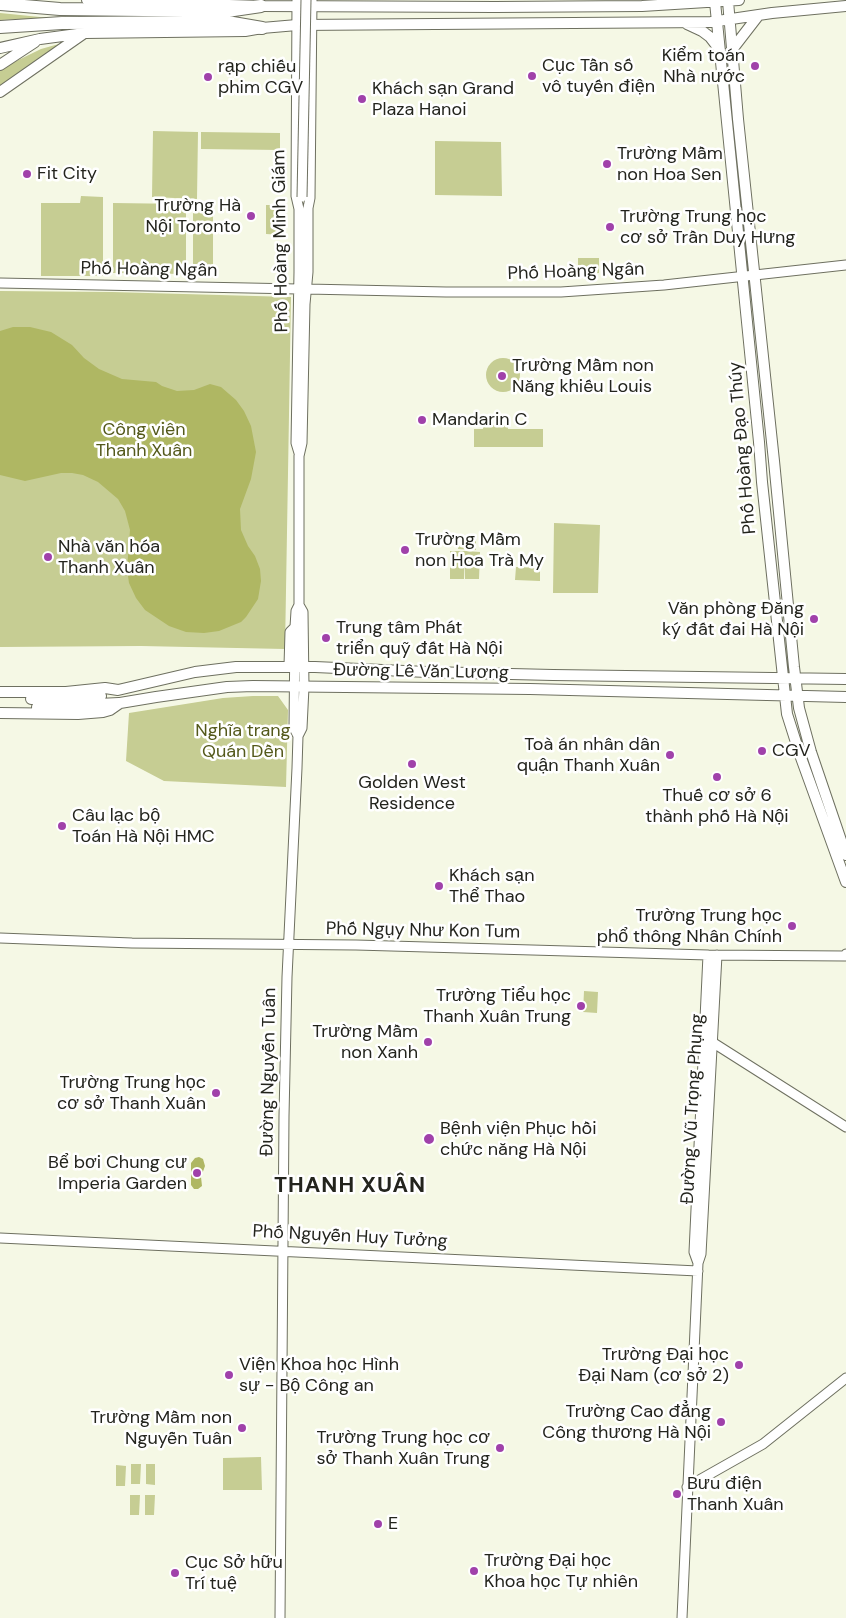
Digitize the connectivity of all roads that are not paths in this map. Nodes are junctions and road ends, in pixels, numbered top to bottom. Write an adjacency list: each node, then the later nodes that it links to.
1 (87, 0): 6 (main road)
2 (734, 1): 4 (main road); 10 (main road, Phố Hoàng Đạo Thúy)
3 (305, 2): 6 (main road); 7 (main road); 14 (street, Phố Hoàng Minh Giám); 15 (street, Phố Hoàng Minh Giám); 27 (street, bridge)
4 (715, 2): 7 (main road); 12 (main road, Phố Hoàng Đạo Thúy)
5 (0, 4): 6 (highway)
6 (260, 6)
7 (427, 6): 13 (main road)
8 (846, 6): 9 (main road)
9 (758, 16): 10 (main road); 22 (main road)
10 (729, 20): 12 (main road); 22 (main road, Phố Hoàng Đạo Thúy)
11 (684, 22): 12 (main road); 13 (main road); 21 (main road)
12 (717, 22): 21 (main road, Phố Hoàng Đạo Thúy)
13 (427, 24): 15 (main road)
14 (297, 25): 15 (main road); 17 (main road); 23 (street, Phố Hoàng Minh Giám)
15 (311, 26): 24 (street, Phố Hoàng Minh Giám)
16 (0, 27): 17 (highway)
17 (262, 28): 18 (main road)
18 (85, 33): 19 (main road); 26 (main road)
19 (40, 39): 20 (main road); 25 (main road)
20 (0, 48)
21 (720, 50): 30 (main road, Phố Hoàng Đạo Thúy)
22 (731, 51): 29 (main road, Phố Hoàng Đạo Thúy)
23 (296, 52): 24 (street); 27 (street, Phố Hoàng Minh Giám)
24 (310, 55): 27 (street, Phố Hoàng Minh Giám)
25 (0, 64)
26 (0, 92)
27 (303, 208): 32 (street, Phố Hoàng Minh Giám)
28 (846, 265): 29 (street, Phố Hoàng Ngân)
29 (754, 276): 30 (street, Phố Hoàng Ngân); 36 (main road, Phố Hoàng Đạo Thúy)
30 (743, 277): 32 (street, Phố Hoàng Ngân); 35 (main road, Phố Hoàng Đạo Thúy)
31 (0, 283): 32 (street, Phố Hoàng Ngân)
32 (302, 289): 33 (street, Phố Hoàng Minh Giám)
33 (299, 605): 34 (street, Phố Hoàng Minh Giám); 34 (street, Phố Hoàng Minh Giám)
34 (297, 663): 35 (main road, Đường Lê Văn Lương); 38 (street, Đường Nguyễn Tuân); 39 (main road, Đường Lê Văn Lương)
35 (783, 678): 36 (main road, Đường Lê Văn Lương); 41 (main road, Phố Hoàng Đạo Thúy)
36 (795, 678): 37 (main road, Đường Lê Văn Lương); 42 (main road, Phố Hoàng Đạo Thúy)
37 (846, 679)
38 (299, 687): 41 (main road, Đường Lê Văn Lương); 45 (main road, Đường Lê Văn Lương); 53 (street, Đường Nguyễn Tuân)
39 (118, 690): 40 (main road, Đường Lê Văn Lương); 43 (main road)
40 (0, 692)
41 (785, 696): 42 (main road, Đường Lê Văn Lương); 49 (main road, Phố Hoàng Đạo Thúy)
42 (798, 697): 44 (main road, Đường Lê Văn Lương); 48 (main road, Phố Hoàng Đạo Thúy)
43 (0, 698)
44 (846, 698)
45 (120, 703): 46 (main road); 47 (main road, Đường Lê Văn Lương)
46 (0, 706)
47 (0, 713)
48 (811, 752): 49 (main road); 50 (main road, Phố Hoàng Đạo Thúy)
49 (800, 755): 50 (main road, Phố Hoàng Đạo Thúy)
50 (843, 855): 51 (main road, Phố Hoàng Đạo Thúy)
51 (846, 882)
52 (0, 938): 53 (street, Phố Ngụy Như Kon Tum)
53 (289, 944): 54 (street, Phố Ngụy Như Kon Tum); 59 (street, Đường Nguyễn Tuân)
54 (713, 955): 55 (street, Phố Ngụy Như Kon Tum); 56 (street, Đường Vũ Trọng Phụng); 60 (street, Đường Vũ Trọng Phụng)
55 (845, 955)
56 (712, 1042): 57 (street); 60 (street, Đường Vũ Trọng Phụng)
57 (846, 1127)
58 (0, 1238): 59 (street, Phố Nguyễn Huy Tưởng)
59 (283, 1250): 60 (street, Phố Nguyễn Huy Tưởng); 63 (street, Đường Nguyễn Tuân)
60 (698, 1267): 62 (street, Đường Vũ Trọng Phụng)
61 (846, 1378): 62 (street)
62 (687, 1487): 64 (street, Đường Vũ Trọng Phụng)
63 (280, 1618)
64 (682, 1618)

